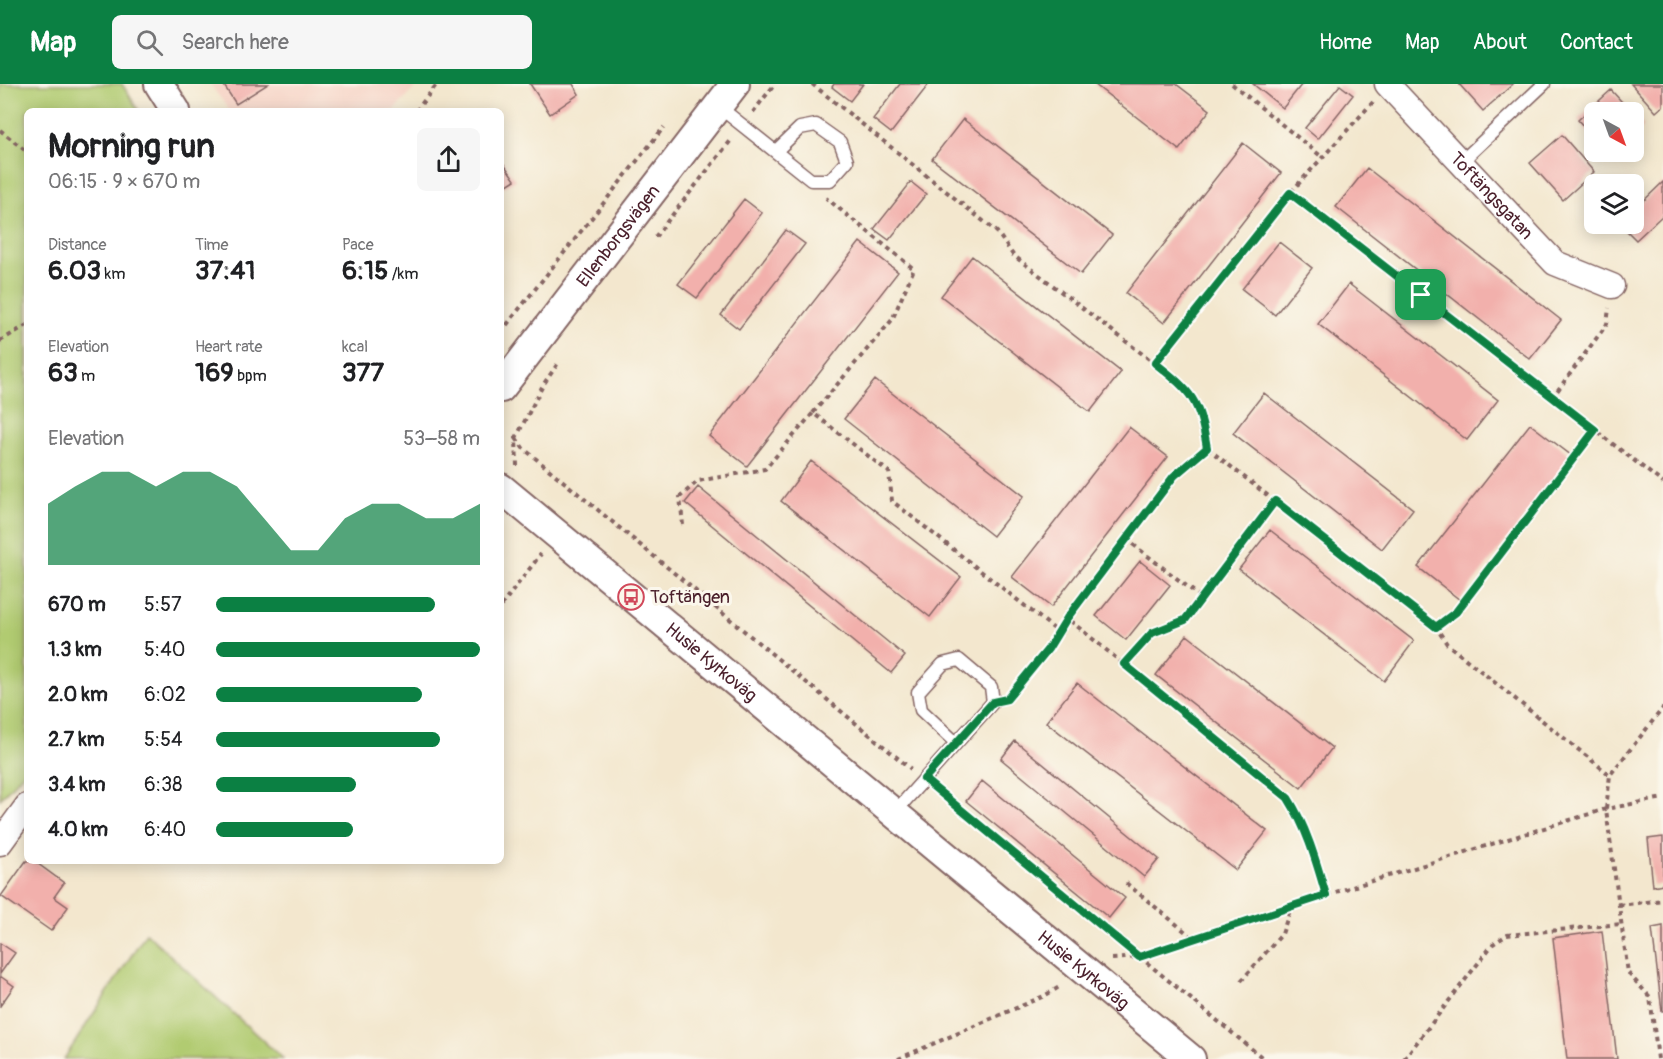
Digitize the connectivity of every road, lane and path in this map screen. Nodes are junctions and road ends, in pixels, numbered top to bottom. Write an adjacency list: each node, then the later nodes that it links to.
1 (159, 84): 9 (street)
2 (437, 84): 10 (path)
3 (775, 84): 12 (path)
4 (812, 84): 26 (path)
5 (1232, 84): 16 (path)
6 (1544, 84): 17 (lane)
7 (1387, 85): 16 (path); 17 (street, Toftängsgatan)
8 (726, 95): 12 (lane); 27 (street, Ellenborgsvägen)
9 (174, 108)
10 (418, 108)
11 (669, 121): 23 (path)
12 (744, 124): 15 (lane); 20 (path)
13 (0, 130): 14 (path)
14 (24, 150)
15 (776, 151): 18 (lane); 18 (lane)
16 (1322, 157): 19 (path)
17 (1461, 162): 21 (street, Toftängsgatan)
18 (811, 180): 29 (path)
19 (1290, 193): 26 (path); 28 (path)
20 (648, 245)
21 (1612, 286): 28 (path)
22 (24, 327): 24 (path)
23 (504, 328)
24 (0, 341)
25 (563, 356): 31 (path)
26 (1155, 363): 32 (path)
27 (504, 384)
28 (1552, 398): 30 (path)
29 (813, 413): 36 (path); 43 (path)
30 (1595, 430): 34 (path); 42 (path)
31 (516, 438): 33 (path); 49 (path)
32 (1207, 448): 35 (path); 38 (path)
33 (509, 480): 37 (street, Husie Kyrkoväg)
34 (1663, 483)
35 (1275, 501): 39 (path); 42 (path)
36 (683, 525)
37 (556, 534): 40 (path); 53 (street, Husie Kyrkoväg)
38 (1126, 539): 39 (path); 41 (path)
39 (1202, 598): 44 (path)
40 (504, 602)
41 (1067, 618): 43 (path); 44 (path)
42 (1436, 627): 48 (path)
43 (1058, 632): 45 (path)
44 (1124, 664): 56 (path)
45 (993, 702): 47 (lane); 47 (lane)
46 (1663, 708): 48 (path)
47 (956, 743): 49 (lane)
48 (1610, 775): 51 (path)
49 (924, 779): 53 (lane); 62 (path)
50 (1663, 798): 51 (path)
51 (1606, 809): 56 (path); 58 (path)
52 (24, 810): 54 (street)
53 (893, 814): 66 (street, Husie Kyrkoväg)
54 (0, 843)
55 (1126, 883): 61 (path)
56 (1326, 895): 59 (path)
57 (1663, 900): 58 (path)
58 (1619, 905): 60 (path)
59 (1291, 906): 61 (path); 64 (path)
60 (1622, 924): 69 (path); 70 (path)
61 (1192, 938): 62 (path)
62 (1139, 957): 63 (path); 68 (path)
63 (1110, 959)
64 (1241, 981)
65 (1044, 996): 67 (path)
66 (1178, 1055)
67 (898, 1059)
68 (1264, 1059)
69 (1404, 1059)
70 (1658, 1059)

